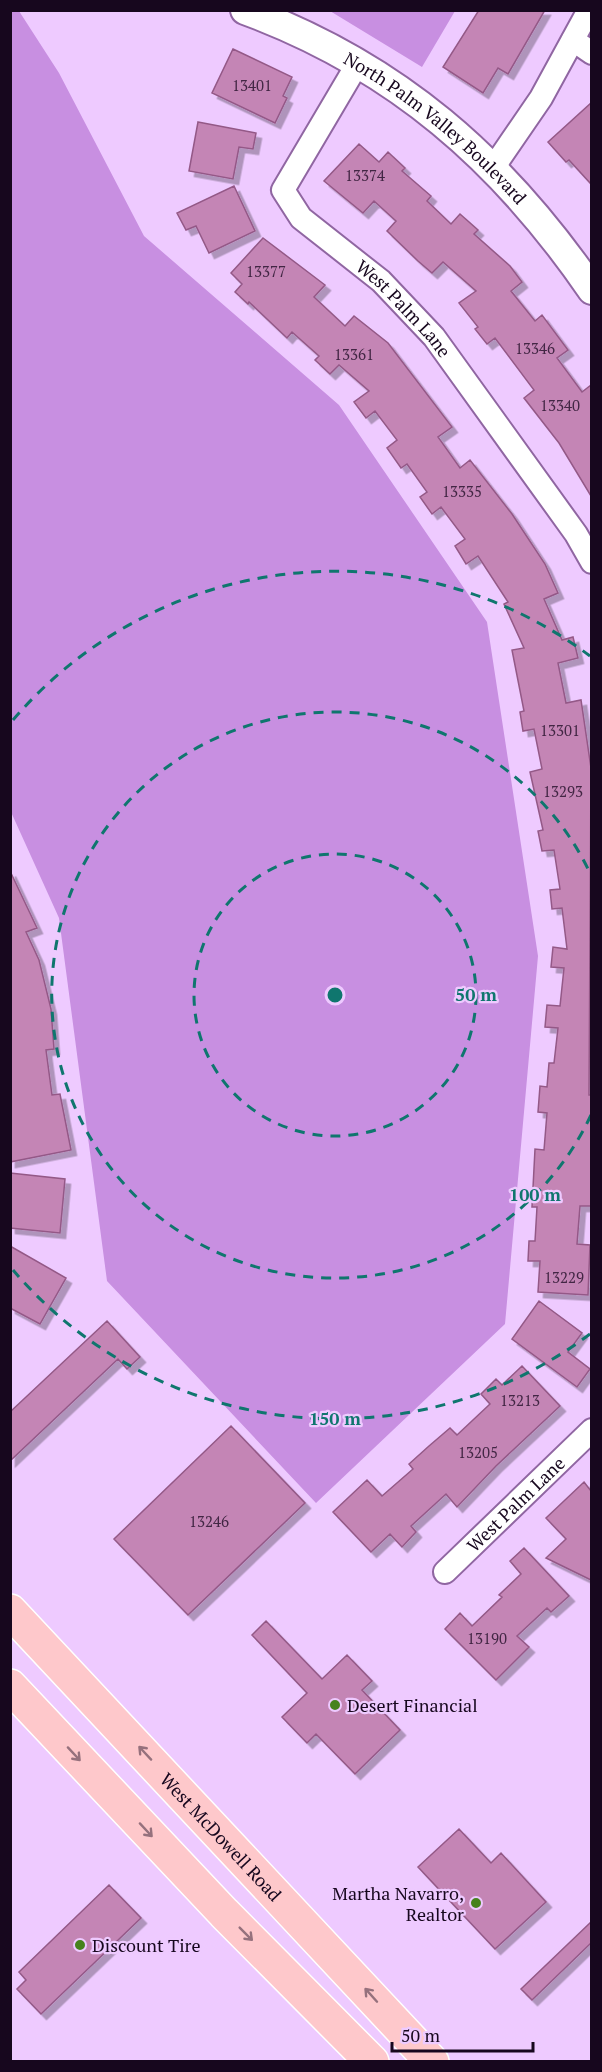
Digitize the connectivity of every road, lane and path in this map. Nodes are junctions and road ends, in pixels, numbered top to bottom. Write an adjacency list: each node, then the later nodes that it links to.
1 (245, 10): 4 (street, North Palm Valley Boulevard)
2 (589, 10): 3 (street)
3 (582, 46): 5 (street)
4 (358, 63): 5 (street, North Palm Valley Boulevard); 7 (street, West Palm Lane)
5 (493, 168): 6 (street, North Palm Valley Boulevard)
6 (591, 290)
7 (591, 562)
8 (590, 1436): 9 (street, West Palm Lane)
9 (444, 1572)
10 (10, 1611): 13 (main road, West McDowell Road, one-way to 10)
11 (10, 1686): 12 (main road, one-way to 12)
12 (372, 2061)
13 (432, 2061)

